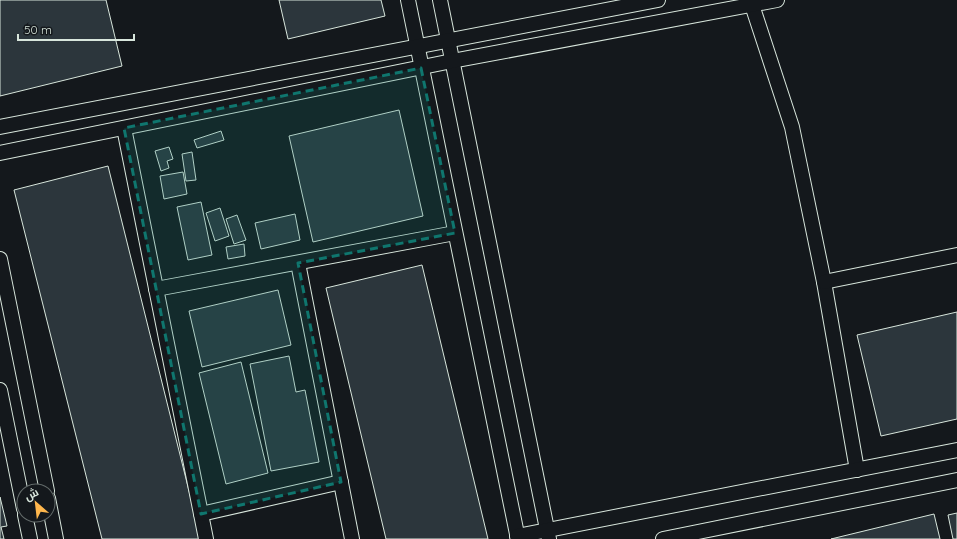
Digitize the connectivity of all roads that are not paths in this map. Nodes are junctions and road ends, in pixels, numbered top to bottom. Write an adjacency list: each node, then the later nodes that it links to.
1 (408, 0): 7 (street)
2 (440, 0): 6 (street)
3 (658, 0): 6 (street)
4 (777, 0): 5 (street)
5 (752, 5): 8 (street); 17 (street)
6 (448, 41): 7 (street); 8 (street)
7 (417, 48): 9 (street); 10 (street)
8 (452, 61): 9 (street); 31 (street)
9 (421, 68): 11 (street); 13 (street)
10 (0, 127)
11 (124, 128): 12 (street); 18 (street)
12 (0, 153)
13 (455, 233): 16 (street); 32 (street)
14 (957, 255): 17 (street)
15 (0, 259): 26 (street)
16 (298, 263): 18 (street); 24 (street)
17 (824, 282): 22 (street)
18 (156, 289): 27 (street)
19 (0, 390): 20 (street)
20 (5, 444): 25 (street)
21 (957, 450): 22 (street)
22 (858, 470): 31 (street)
23 (957, 480): 30 (street)
24 (341, 482): 27 (street); 36 (street)
25 (16, 483)
26 (45, 483)
27 (201, 514): 35 (street)
28 (27, 523): 33 (street)
29 (53, 523): 34 (street)
30 (718, 534): 37 (street)
31 (548, 535): 32 (street)
32 (518, 538)
33 (30, 539)
34 (56, 539)
35 (206, 539)
36 (352, 539)
37 (663, 539)

